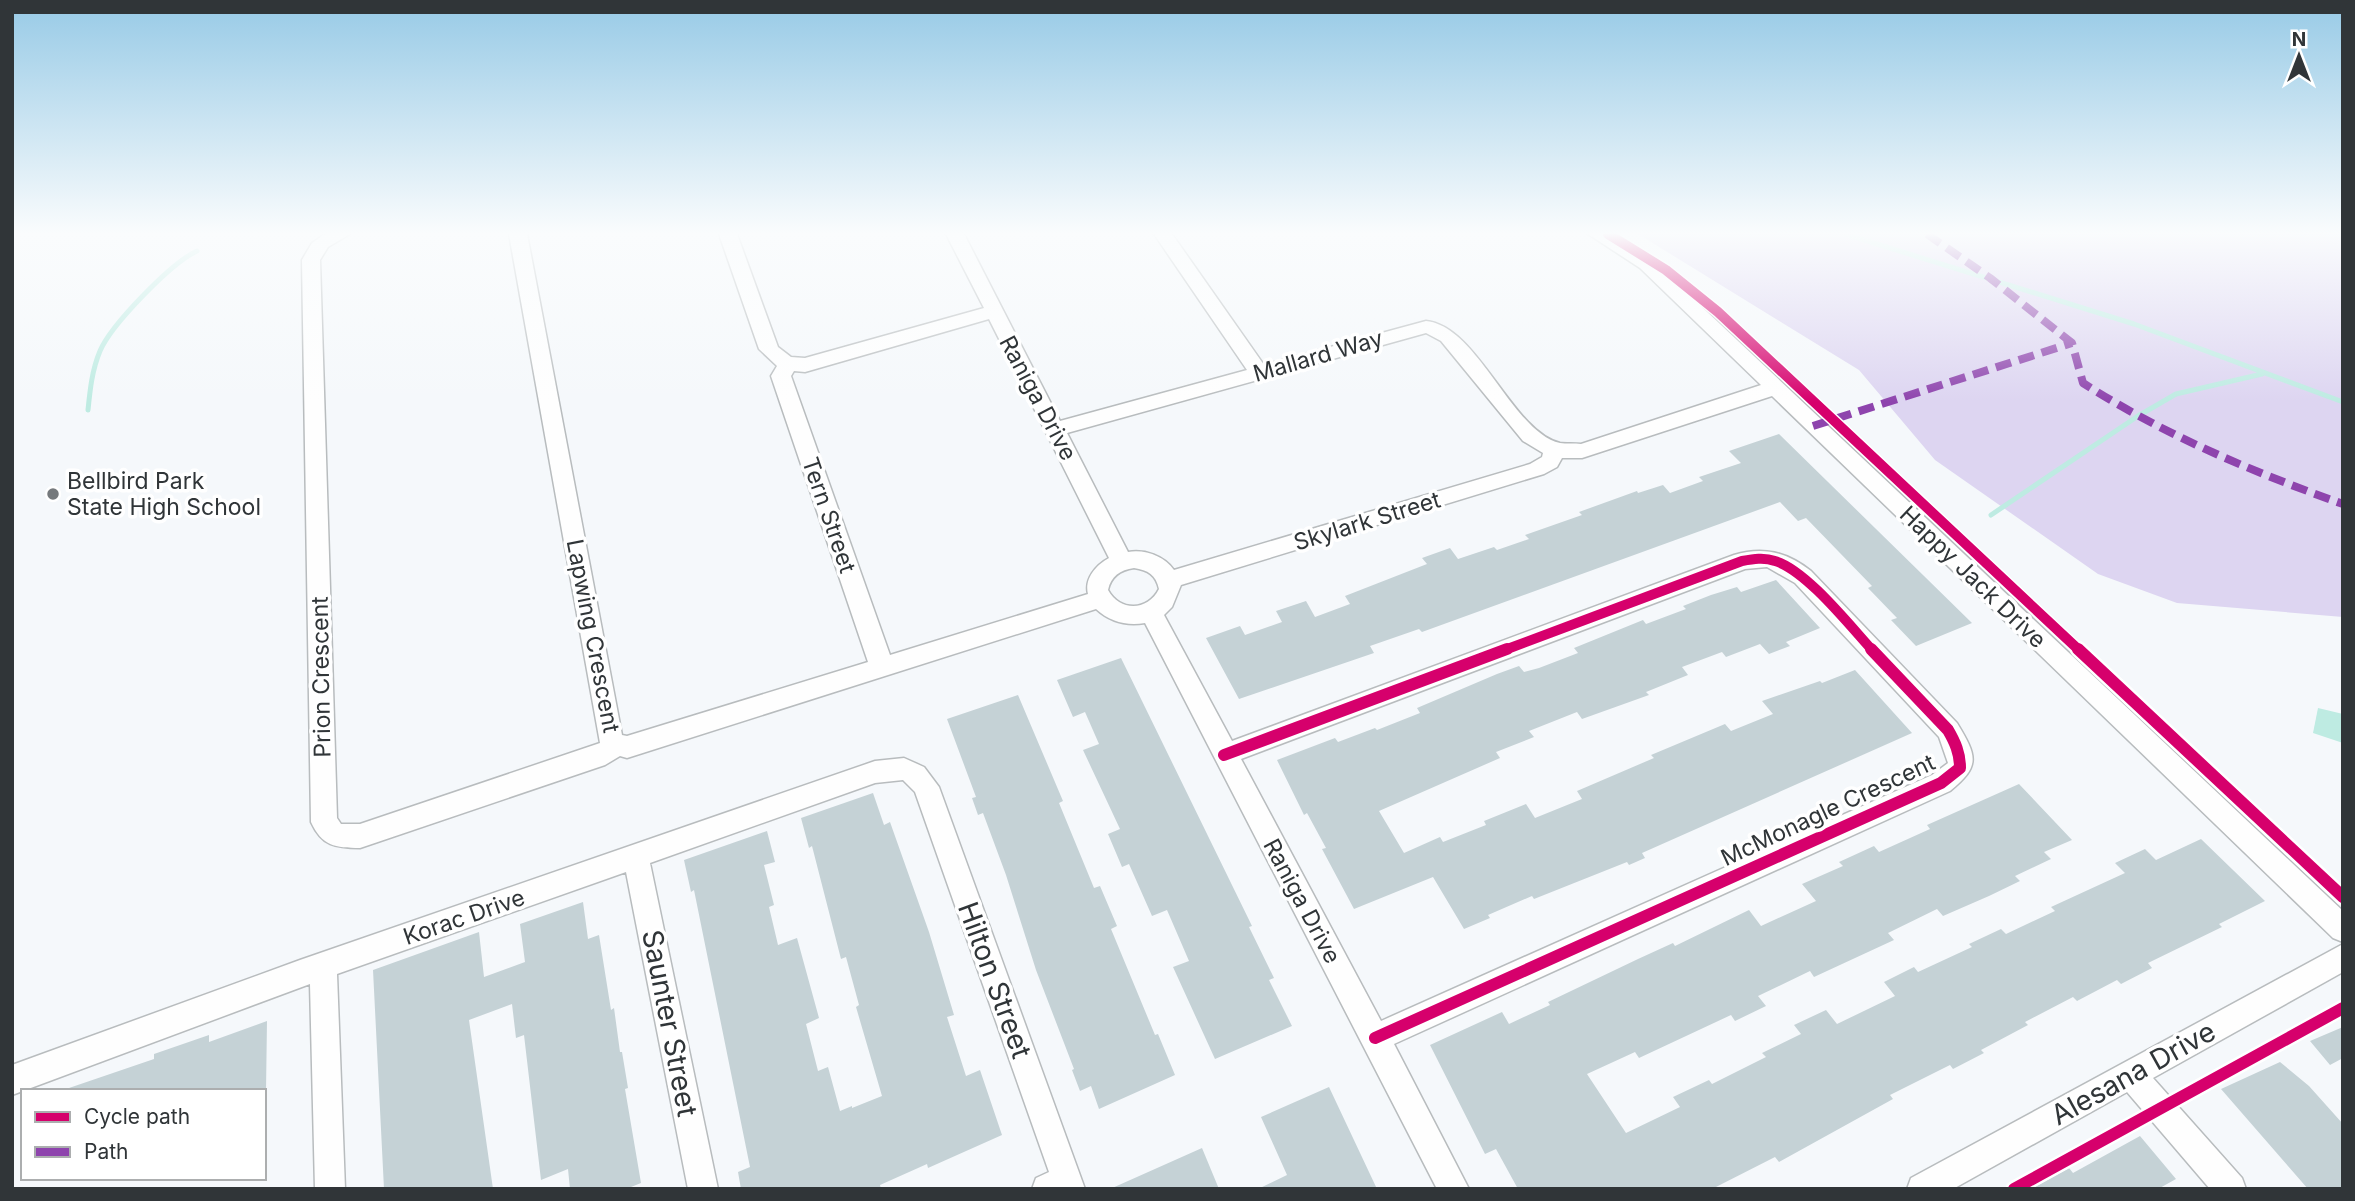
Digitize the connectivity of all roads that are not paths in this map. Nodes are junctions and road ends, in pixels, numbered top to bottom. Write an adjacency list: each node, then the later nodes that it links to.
1 (312, 290): 18 (street, Prion Crescent)
2 (528, 290): 18 (street, Lapwing Crescent)
3 (748, 290): 8 (street)
4 (982, 290): 7 (street, Raniga Drive)
5 (1202, 290): 9 (street)
6 (1673, 290): 10 (street, Happy Jack Drive)
7 (993, 312): 8 (street); 11 (street, Raniga Drive)
8 (788, 364): 17 (street, Tern Street)
9 (1259, 372): 11 (street, Mallard Way); 12 (street, Mallard Way)
10 (1774, 388): 12 (street); 22 (street, Happy Jack Drive)
11 (1056, 429): 13 (street, Raniga Drive)
12 (1555, 450): 14 (street, Skylark Street)
13 (1122, 561): 14 (street); 15 (street)
14 (1169, 580): 16 (street)
15 (1100, 600): 16 (street); 17 (street, Lapwing Crescent)
16 (1151, 612): 19 (street, Raniga Drive)
17 (883, 667): 18 (street, Lapwing Crescent)
18 (615, 745)
19 (1224, 755): 25 (street, Raniga Drive); 25 (street, McMonagle Crescent)
20 (917, 774): 21 (street, Korac Drive); 28 (street, Hilton Street)
21 (636, 856): 24 (street, Korac Drive); 30 (street, Saunter Street)
22 (2343, 929)
23 (2343, 957): 26 (street, Alesana Drive)
24 (323, 966): 27 (street, Korac Drive); 29 (street)
25 (1375, 1038): 31 (street, Raniga Drive)
26 (2131, 1075): 32 (street, Alesana Drive); 33 (street)
27 (12, 1080)
28 (1061, 1186)
29 (330, 1189)
30 (704, 1189)
31 (1454, 1189)
32 (1922, 1189)
33 (2231, 1189)

